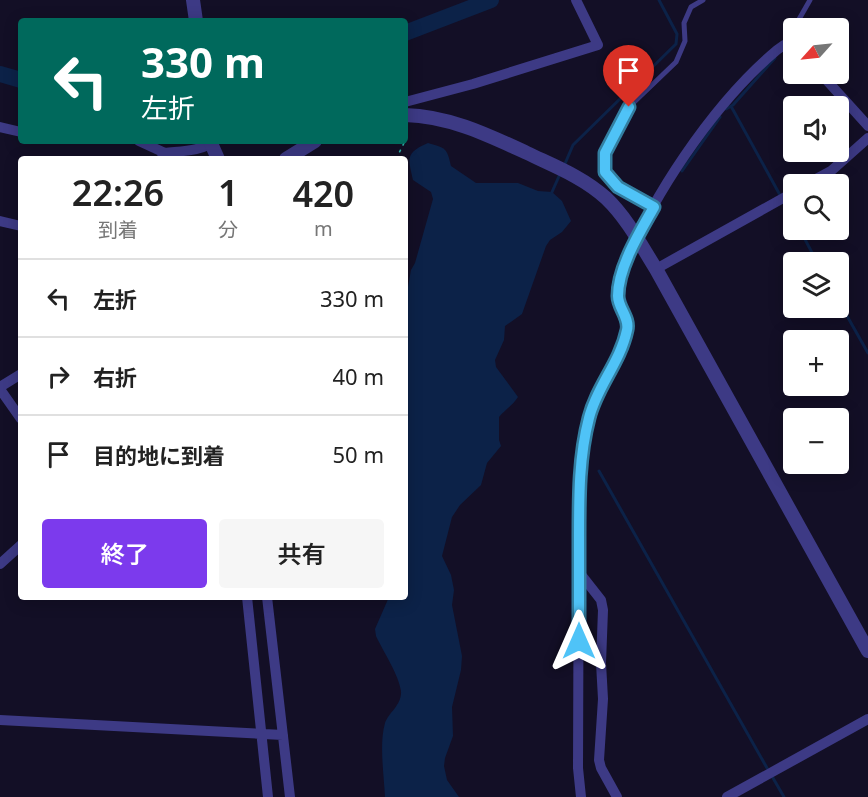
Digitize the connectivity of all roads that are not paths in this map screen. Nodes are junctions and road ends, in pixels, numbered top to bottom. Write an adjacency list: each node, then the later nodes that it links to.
1 (193, 0): 5 (street)
2 (576, 0): 9 (street)
3 (703, 0): 22 (lane)
4 (810, 0): 6 (lane)
5 (196, 18)
6 (800, 18)
7 (783, 49): 22 (street)
8 (830, 84): 11 (street)
9 (408, 101)
10 (408, 115): 25 (street)
11 (868, 126)
12 (0, 127): 13 (street)
13 (18, 131)
14 (868, 138): 20 (street)
15 (144, 144): 18 (street)
16 (204, 144): 18 (street)
17 (310, 144): 19 (street)
18 (161, 154)
19 (291, 156)
20 (825, 174)
21 (783, 198): 26 (street)
22 (654, 207): 25 (street)
23 (0, 221): 24 (street)
24 (18, 225)
25 (637, 238): 26 (street); 32 (street)
26 (656, 269): 35 (street)
27 (18, 376): 28 (street)
28 (0, 388): 29 (street)
29 (18, 415)
30 (18, 548): 31 (street)
31 (0, 564)
32 (579, 572): 42 (street); 43 (street)
33 (248, 600): 38 (street)
34 (267, 600): 39 (street)
35 (868, 651)
36 (868, 718): 44 (street)
37 (0, 720): 38 (street)
38 (261, 734): 39 (street); 40 (street)
39 (283, 735): 41 (street)
40 (267, 797)
41 (290, 797)
42 (581, 797)
43 (616, 797)
44 (727, 797)

